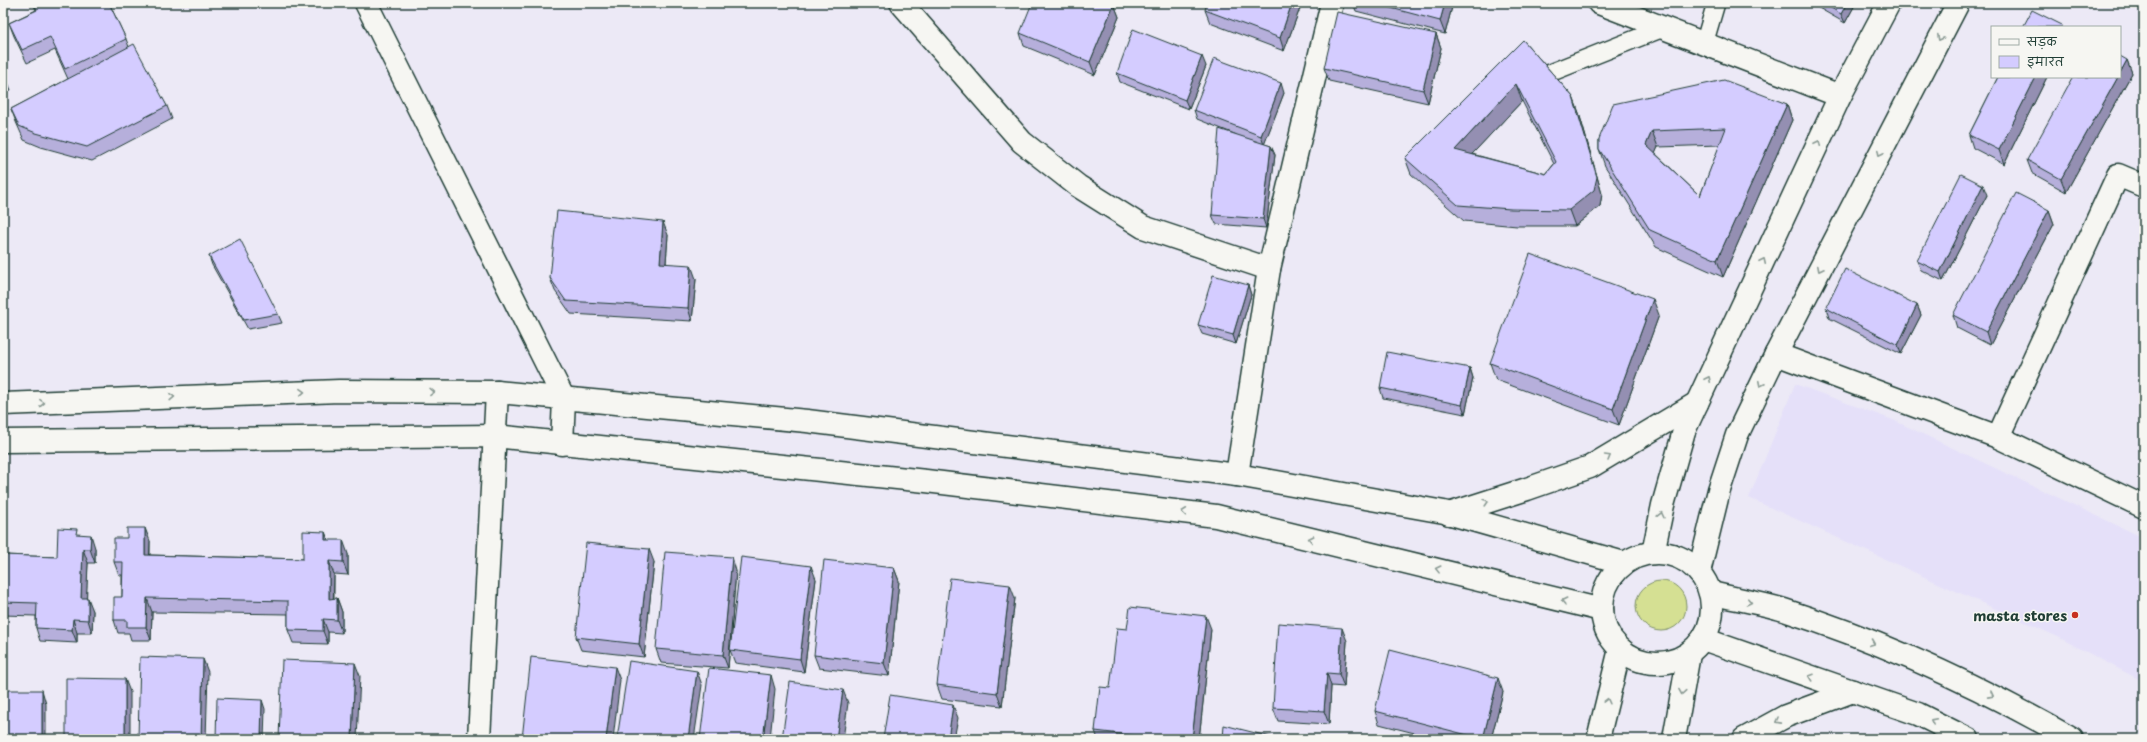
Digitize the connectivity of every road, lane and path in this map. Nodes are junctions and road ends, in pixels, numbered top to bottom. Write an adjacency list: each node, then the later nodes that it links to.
1 (366, 3): 16 (main road)
2 (901, 3): 13 (main road)
3 (1332, 3): 13 (main road)
4 (1599, 3): 8 (main road)
5 (1716, 3): 9 (lane)
6 (1889, 3): 10 (main road)
7 (1958, 3): 14 (main road, one-way to 14)
8 (1663, 28): 9 (main road); 11 (lane)
9 (1704, 44): 10 (main road)
10 (1840, 96): 18 (main road, one-way to 10)
11 (1544, 107)
12 (2144, 186): 20 (main road)
13 (1269, 269): 23 (main road)
14 (1776, 354): 20 (main road); 28 (main road, one-way to 28)
15 (497, 392): 16 (main road); 17 (main road, one-way to 15); 19 (main road)
16 (564, 400): 22 (main road); 23 (main road)
17 (3, 404)
18 (1697, 404): 25 (main road, one-way to 18); 26 (main road, one-way to 18)
19 (496, 436): 21 (main road); 22 (main road); 34 (main road)
20 (1998, 437): 24 (main road)
21 (3, 442)
22 (562, 444): 30 (main road, one-way to 22)
23 (1237, 475): 25 (main road)
24 (2144, 507)
25 (1449, 514): 27 (main road)
26 (1653, 553): 27 (main road); 28 (main road)
27 (1624, 563): 30 (main road)
28 (1699, 572): 29 (main road)
29 (1710, 593): 31 (main road); 39 (main road, one-way to 39)
30 (1602, 610): 32 (main road)
31 (1696, 646): 32 (main road); 33 (main road, one-way to 31); 36 (main road, one-way to 36)
32 (1620, 649): 35 (main road, one-way to 32)
33 (1853, 691): 37 (main road, one-way to 37); 38 (main road, one-way to 33)
34 (479, 739)
35 (1598, 739)
36 (1674, 739)
37 (1744, 739)
38 (1968, 739)
39 (2072, 739)

